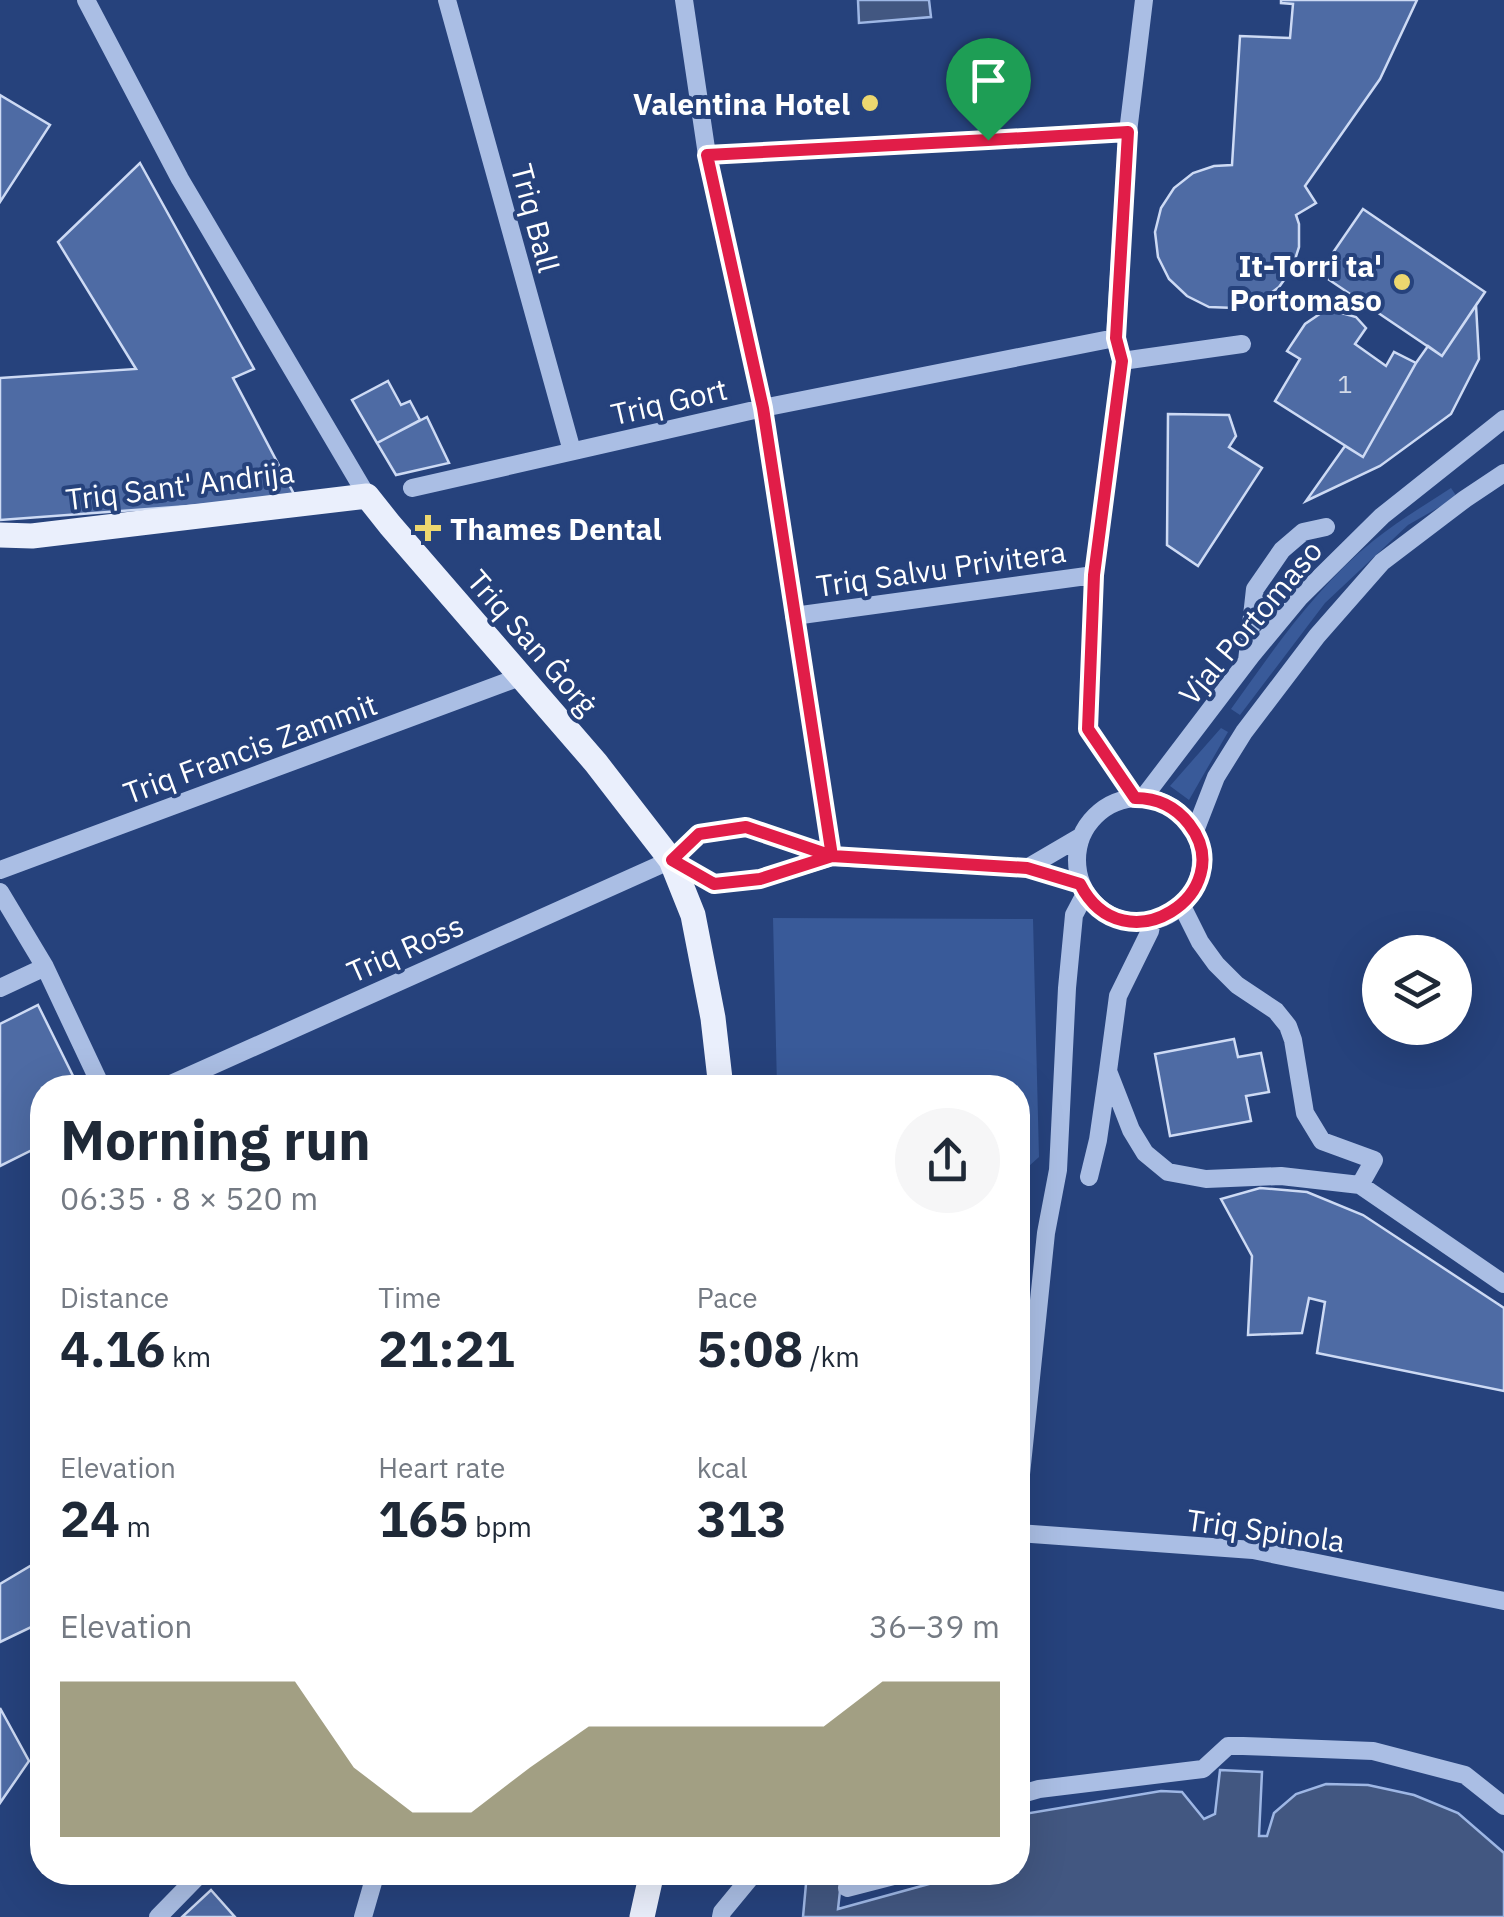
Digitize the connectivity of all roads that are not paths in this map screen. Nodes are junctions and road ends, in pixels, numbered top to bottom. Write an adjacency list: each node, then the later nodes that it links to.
1 (86, 0): 15 (street, Triq San Ġorġ)
2 (448, 0): 12 (street, Triq Ball)
3 (684, 0): 6 (street)
4 (1144, 0): 5 (street)
5 (1128, 132): 6 (street); 7 (street)
6 (707, 155): 10 (street)
7 (1116, 338): 9 (street); 10 (street, Triq Gort)
8 (1242, 344): 9 (street)
9 (1122, 361): 18 (street)
10 (763, 408): 12 (street, Triq Gort); 19 (street)
11 (1504, 419): 20 (street, Vjal Portomaso)
12 (572, 451): 14 (street, Triq Gort)
13 (1504, 473): 23 (street, Vjal Portomaso)
14 (412, 488)
15 (367, 496): 17 (main road, Triq Sant' Andrija); 21 (main road, Triq San Ġorġ)
16 (1326, 527): 20 (street)
17 (0, 535)
18 (1094, 575): 19 (street, Triq Salvu Privitera); 22 (street)
19 (794, 616): 25 (street)
20 (1246, 662): 22 (street, Vjal Portomaso)
21 (520, 677): 26 (main road, Triq San Ġorġ); 28 (street, Triq Francis Zammit)
22 (1139, 798): 23 (street); 24 (street)
23 (1195, 831): 31 (street)
24 (1080, 837): 27 (street); 29 (street)
25 (832, 856): 26 (street, Triq Ross); 26 (street, Triq Ross); 27 (street, Triq Ross)
26 (672, 860): 37 (street, Triq Ross); 38 (main road, Triq San Ġorġ)
27 (1027, 868): 29 (street, Triq Ross)
28 (0, 870)
29 (1083, 889): 32 (street); 42 (street)
30 (0, 892): 33 (street)
31 (1182, 906): 32 (street); 40 (street)
32 (1152, 921): 35 (street)
33 (45, 967): 34 (street); 36 (street)
34 (0, 988)
35 (1108, 1071): 39 (street); 40 (street)
36 (96, 1075)
37 (191, 1075)
38 (720, 1075)
39 (1089, 1177)
40 (1360, 1186): 41 (street)
41 (1504, 1284)
42 (1030, 1387)
43 (1030, 1534): 44 (street, Triq Spinola)
44 (1504, 1600)
45 (1030, 1792): 46 (street)
46 (1504, 1806)
47 (189, 1885): 51 (street)
48 (372, 1885): 52 (street)
49 (649, 1885): 53 (main road)
50 (744, 1885): 54 (street)
51 (158, 1917)
52 (363, 1917)
53 (642, 1917)
54 (721, 1917)

